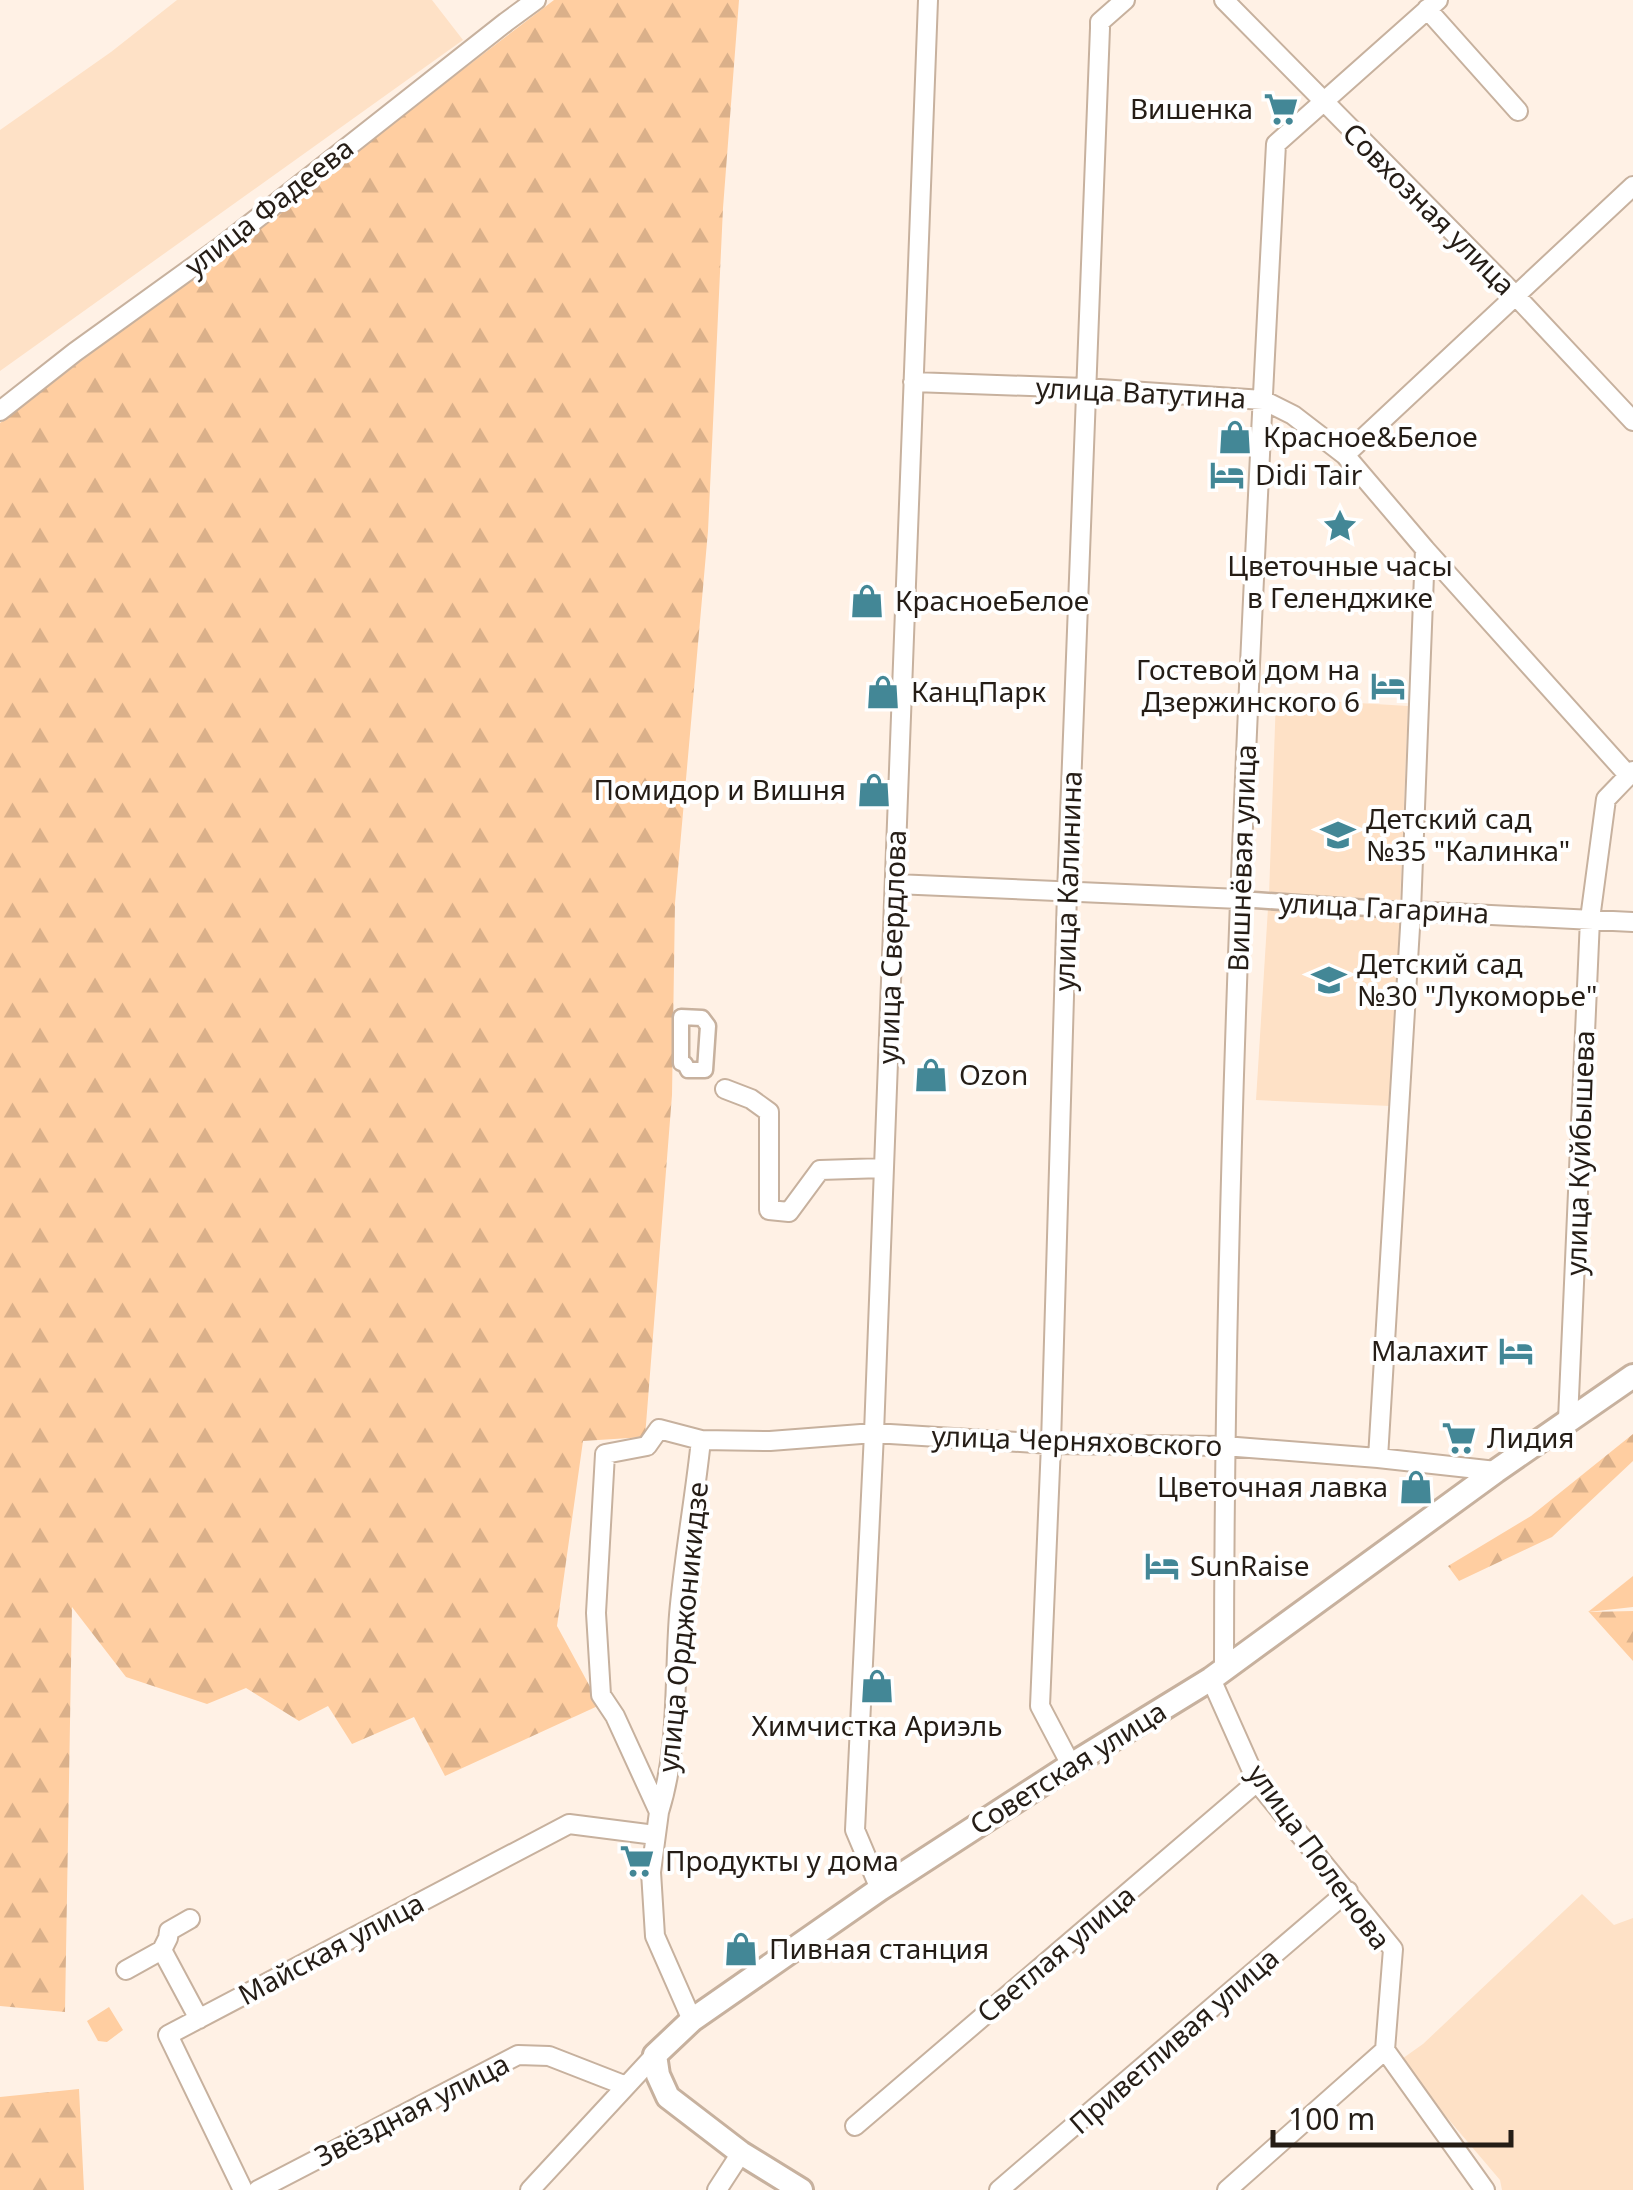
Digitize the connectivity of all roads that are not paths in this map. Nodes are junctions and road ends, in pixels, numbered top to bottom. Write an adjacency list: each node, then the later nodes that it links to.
1 (536, 0): 13 (street, улица Фадеева)
2 (928, 0): 10 (street, улица Свердлова)
3 (1125, 0): 11 (street, улица Калинина)
4 (1224, 0): 6 (street, Совхозная улица)
5 (1432, 5): 6 (street, Вишнёвая улица); 7 (street)
6 (1323, 102): 9 (street, Совхозная улица); 12 (street, Вишнёвая улица)
7 (1518, 111)
8 (1633, 186): 9 (street)
9 (1515, 295): 14 (street, Совхозная улица); 15 (street)
10 (913, 382): 11 (street, улица Ватутина); 18 (street, улица Свердлова)
11 (1085, 388): 12 (street, улица Ватутина); 19 (street, улица Калинина)
12 (1263, 400): 15 (street, улица Ватутина); 20 (street, Вишнёвая улица)
13 (0, 410)
14 (1633, 420)
15 (1345, 455): 16 (street, улица Ватутина)
16 (1426, 548): 17 (street, улица Ватутина); 21 (street)
17 (1631, 773): 22 (street, улица Куйбышева)
18 (895, 884): 19 (street, улица Гагарина); 25 (street, улица Свердлова)
19 (1067, 893): 20 (street, улица Гагарина); 31 (street, улица Калинина)
20 (1240, 899): 21 (street, улица Гагарина); 32 (street, Вишнёвая улица)
21 (1411, 911): 22 (street, улица Гагарина); 33 (street)
22 (1590, 919): 23 (street, улица Гагарина); 27 (street, улица Куйбышева)
23 (1633, 922)
24 (725, 1089): 25 (street)
25 (884, 1168): 29 (street, улица Свердлова)
26 (1633, 1376): 27 (street, Советская улица)
27 (1568, 1420): 34 (street, Советская улица)
28 (659, 1430): 30 (street, улица Черняховского); 38 (street, улица Орджоникидзе)
29 (874, 1433): 30 (street, улица Черняховского); 31 (street, улица Черняховского); 40 (street, улица Свердлова)
30 (701, 1440): 38 (street, улица Орджоникидзе)
31 (1051, 1444): 32 (street, улица Черняховского); 36 (street, улица Калинина)
32 (1224, 1446): 33 (street, улица Черняховского); 35 (street, Вишнёвая улица)
33 (1378, 1458): 34 (street, улица Черняховского)
34 (1496, 1471): 35 (street, Советская улица)
35 (1217, 1673): 36 (street, Советская улица); 37 (street, улица Поленова)
36 (1071, 1765): 40 (street, Советская улица)
37 (1258, 1782): 41 (street, улица Поленова); 50 (street, Светлая улица)
38 (659, 1812): 39 (street, улица Орджоникидзе)
39 (655, 1835): 45 (street, Майская улица); 46 (street, улица Орджоникидзе)
40 (880, 1889): 46 (street, Советская улица)
41 (1348, 1892): 47 (street, улица Поленова); 57 (street, Приветливая улица)
42 (190, 1919): 43 (street)
43 (162, 1950): 44 (street); 45 (street)
44 (126, 1970)
45 (198, 2019): 52 (street, Майская улица)
46 (692, 2020): 48 (street, Советская улица)
47 (1385, 2050): 58 (street); 59 (street)
48 (656, 2055): 49 (street, Советская улица); 51 (street)
49 (626, 2086): 53 (street, Звёздная улица); 54 (street, Советская улица)
50 (855, 2126)
51 (741, 2152): 55 (street); 56 (street)
52 (242, 2190)
53 (258, 2190)
54 (530, 2190)
55 (717, 2190)
56 (801, 2190)
57 (1000, 2190)
58 (1227, 2190)
59 (1485, 2190)

